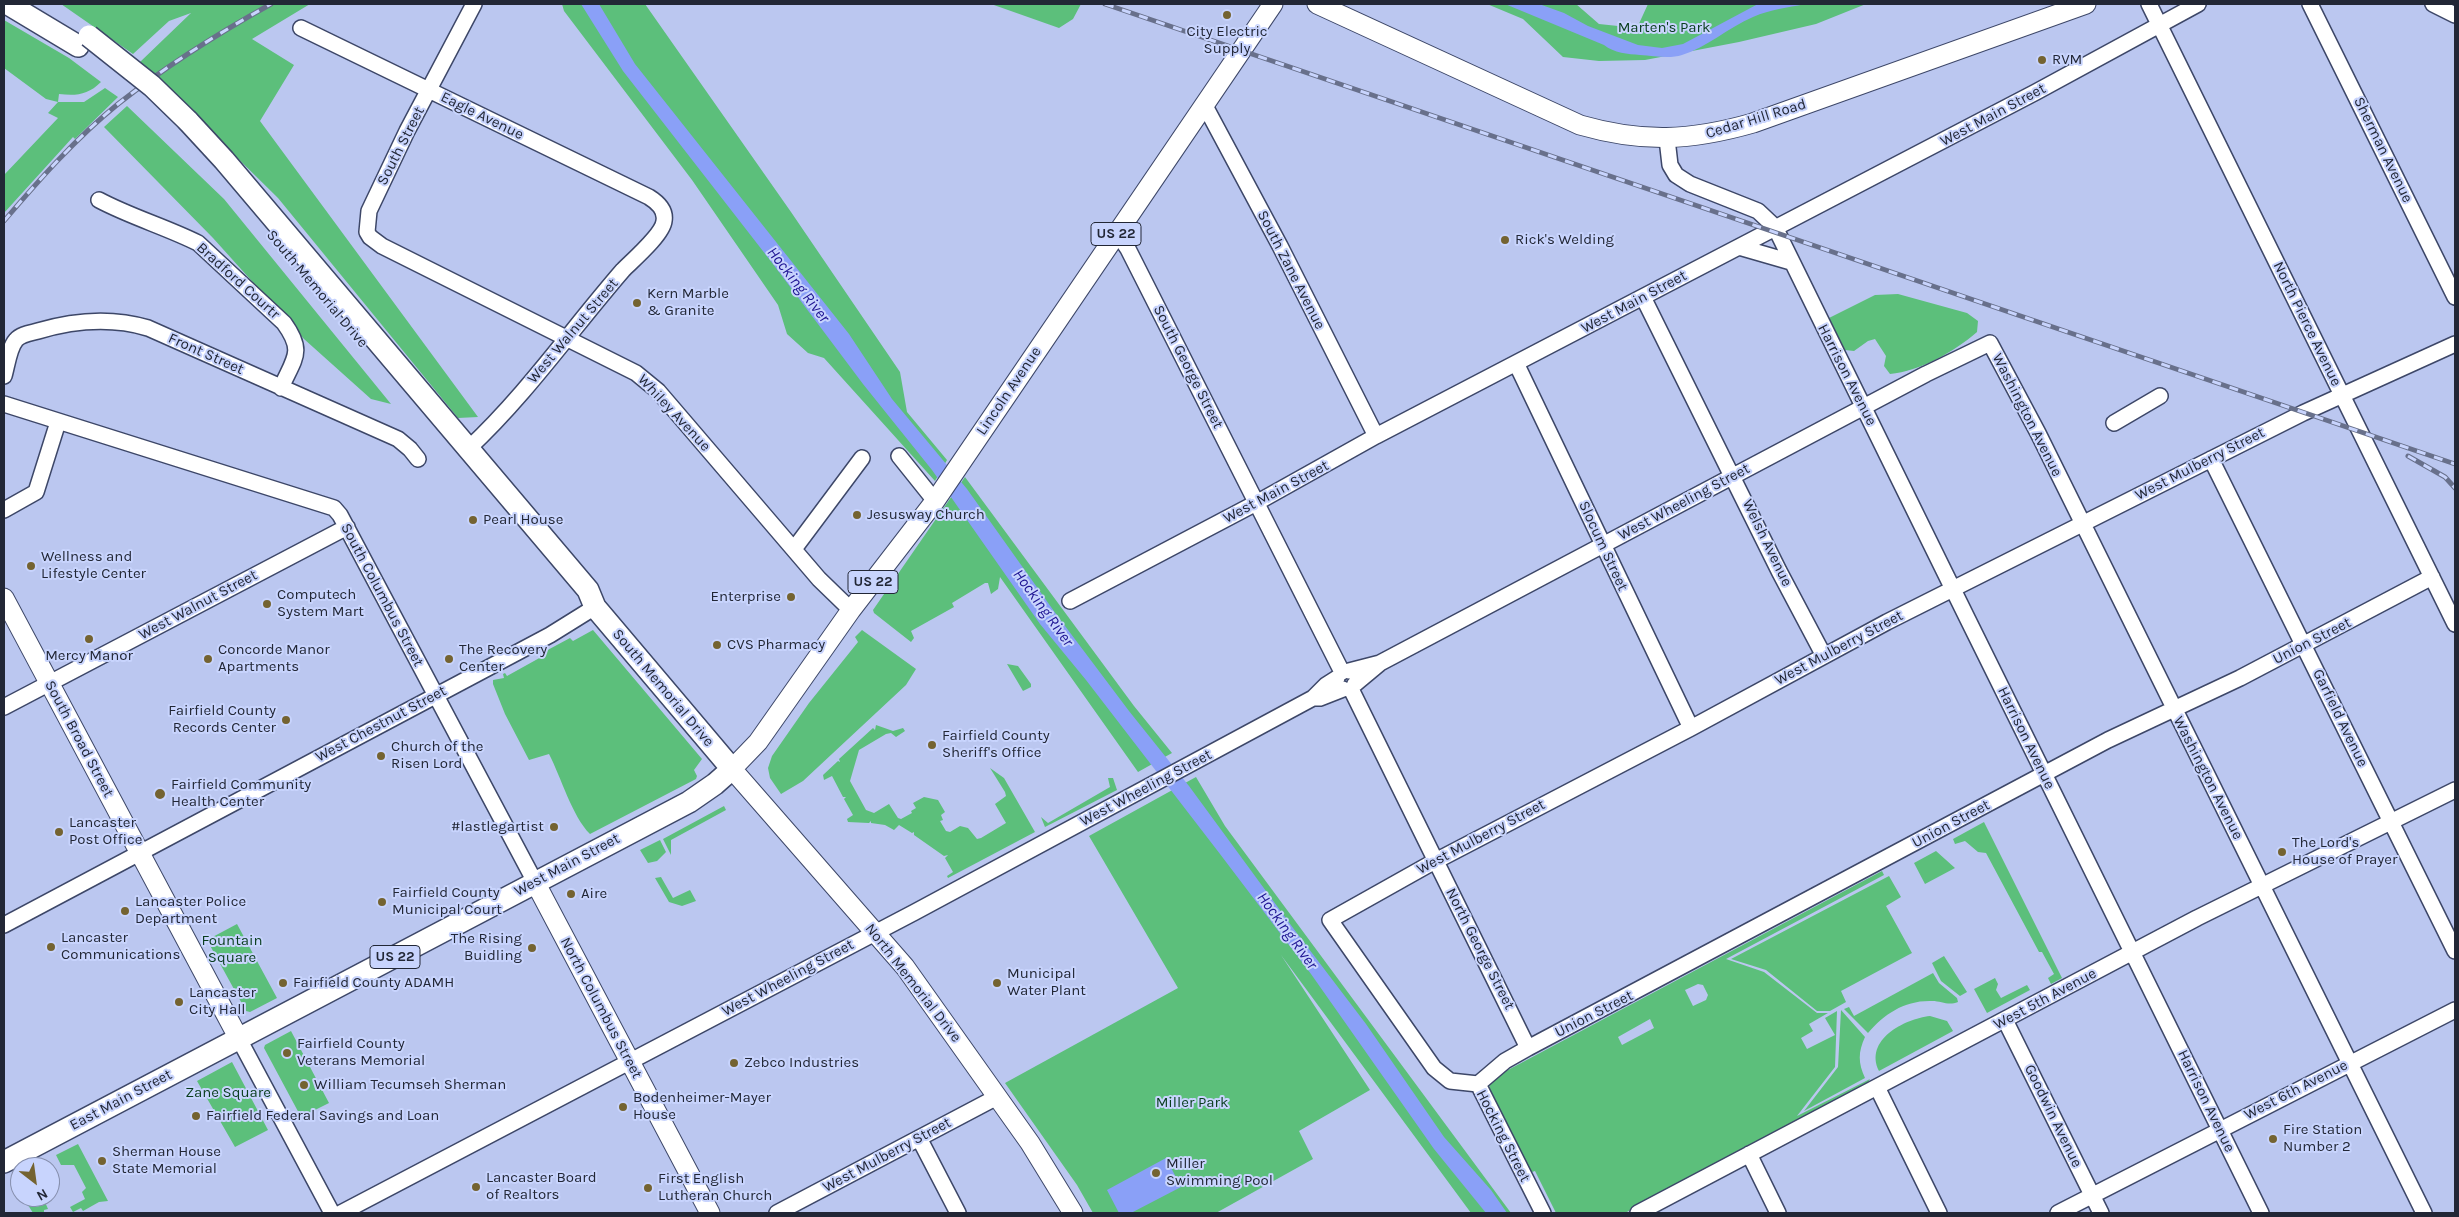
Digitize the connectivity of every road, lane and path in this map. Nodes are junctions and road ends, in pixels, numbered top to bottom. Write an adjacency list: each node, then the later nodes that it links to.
1 (474, 4): 13 (street, South Street)
2 (1273, 4): 14 (main road, Lincoln Avenue / US 22)
3 (1317, 4): 16 (main road, Cedar Hill Road)
4 (2086, 4): 16 (main road, Cedar Hill Road)
5 (2150, 4): 11 (street, North Pierce Avenue)
6 (2198, 4): 11 (street, West Main Street)
7 (2310, 4): 25 (street, Sherman Avenue)
8 (2433, 4): 10 (street)
9 (16, 6): 15 (highway, South Memorial Drive, bridge)
10 (2455, 15)
11 (2159, 24): 19 (street, West Main Street); 32 (street, North Pierce Avenue)
12 (302, 28): 13 (street, Eagle Avenue)
13 (430, 90): 18 (street, Eagle Avenue); 21 (street, South Street)
14 (1204, 104): 20 (main road, Lincoln Avenue / US 22); 38 (street, South Zane Avenue)
15 (183, 125): 39 (highway, South Memorial Drive); 56 (highway, South Memorial Drive)
16 (1667, 139): 19 (street, Harrison Avenue)
17 (99, 200): 31 (street, Bradford Courtr)
18 (661, 206): 26 (street, West Walnut Street)
19 (1772, 228): 22 (street, West Main Street); 23 (street, Harrison Avenue)
20 (1117, 233): 45 (main road, Lincoln Avenue / US 22); 46 (street, South George Street)
21 (370, 237): 26 (street, Whiley Avenue)
22 (1739, 247): 23 (street); 24 (street, West Main Street)
23 (1791, 262): 35 (street, Harrison Avenue)
24 (1643, 296): 29 (street, West Main Street); 44 (street, Welsh Avenue)
25 (2455, 297)
26 (569, 337): 39 (street, West Walnut Street); 51 (street, Whiley Avenue)
27 (1990, 343): 35 (street, West Wheeling Street); 48 (street, Washington Avenue)
28 (2455, 344): 32 (street, West Mulberry Street)
29 (1516, 363): 38 (street, West Main Street); 50 (street, Slocum Street)
30 (4, 376): 31 (street, Front Street)
31 (281, 388): 43 (street, Front Street)
32 (2342, 394): 42 (street, West Mulberry Street); 52 (street, North Pierce Avenue)
33 (2160, 396): 37 (street)
34 (4, 404): 36 (street, South Columbus Street)
35 (1863, 407): 44 (street, West Wheeling Street); 53 (street, Harrison Avenue)
36 (58, 422): 47 (street); 49 (street, South Columbus Street)
37 (2114, 423)
38 (1376, 436): 46 (street, West Main Street)
39 (468, 449): 56 (highway, South Memorial Drive)
40 (899, 456): 45 (street)
41 (862, 458): 51 (street)
42 (2211, 458): 48 (street, West Mulberry Street); 59 (street, Garfield Avenue)
43 (418, 459)
44 (1734, 476): 50 (street, West Wheeling Street); 60 (street, Welsh Avenue)
45 (937, 498): 57 (main road, Lincoln Avenue / US 22)
46 (1258, 502): 55 (street, West Main Street); 61 (street, North George Street)
47 (4, 510)
48 (2082, 524): 53 (street, West Mulberry Street); 65 (street, Washington Avenue)
49 (347, 527): 62 (street, West Walnut Street); 63 (street, South Columbus Street)
50 (1605, 544): 61 (street, West Wheeling Street); 66 (street, Slocum Street)
51 (794, 549): 57 (street, Whiley Avenue)
52 (2432, 577): 58 (street, North Pierce Avenue); 59 (street, Union Street)
53 (1953, 588): 60 (street, West Mulberry Street); 68 (street, Harrison Avenue)
54 (4, 598): 62 (main road, South Broad Street)
55 (1070, 601)
56 (595, 608): 63 (street, West Chestnut Street); 67 (highway, South Memorial Drive)
57 (851, 610): 67 (main road, Lincoln Avenue / US 22)
58 (2455, 624)
59 (2304, 645): 65 (street, Union Street); 70 (street, Garfield Avenue)
60 (1824, 656): 66 (street, West Mulberry Street)
61 (1346, 680): 72 (street, North George Street); 76 (street, West Wheeling Street)
62 (50, 684): 64 (street, West Walnut Street); 71 (main road, South Broad Street)
63 (435, 696): 71 (street, West Chestnut Street); 73 (street, South Columbus Street)
64 (4, 707)
65 (2173, 707): 68 (street, Union Street); 74 (street, Washington Avenue)
66 (1691, 728): 72 (street, West Mulberry Street)
67 (732, 769): 73 (highway, West Main Street / US 22); 76 (main road, North Memorial Drive)
68 (2044, 774): 78 (street, Harrison Avenue); 83 (street, Union Street)
69 (2455, 790): 70 (street, West 5th Avenue)
70 (2392, 822): 74 (street, West 5th Avenue); 77 (street, Garfield Avenue)
71 (140, 853): 75 (street, West Chestnut Street); 82 (main road, South Broad Street)
72 (1436, 861): 79 (street, West Mulberry Street); 83 (street, North George Street)
73 (535, 882): 82 (highway, West Main Street / US 22); 84 (main road, North Columbus Street)
74 (2261, 885): 78 (street, West 5th Avenue); 85 (street, Washington Avenue)
75 (4, 925)
76 (874, 933): 84 (street, West Wheeling Street); 88 (main road, North Memorial Drive)
77 (2455, 951)
78 (2131, 953): 81 (street, West 5th Avenue); 89 (street, Harrison Avenue)
79 (1394, 1010): 86 (street, Hocking Street)
80 (2455, 1010): 85 (street, West 6th Avenue)
81 (2006, 1020): 87 (street, West 5th Avenue); 93 (street, Goodwin Avenue)
82 (239, 1039): 92 (highway, East Main Street / US 22); 94 (street)
83 (1528, 1048): 86 (street, Union Street)
84 (630, 1061): 95 (street, West Wheeling Street); 96 (main road, North Columbus Street)
85 (2350, 1063): 89 (street, West 6th Avenue); 107 (street, Washington Avenue)
86 (1478, 1084): 100 (street, Hocking Street)
87 (1877, 1087): 91 (street, West 5th Avenue); 103 (street)
88 (997, 1097): 90 (street, West Mulberry Street); 99 (main road, North Memorial Drive)
89 (2221, 1129): 93 (street, West 6th Avenue); 106 (street, Harrison Avenue)
90 (919, 1138): 97 (street, West Mulberry Street); 98 (street)
91 (1749, 1154): 101 (street, West 5th Avenue); 102 (street)
92 (4, 1162)
93 (2092, 1195): 104 (street, West 6th Avenue); 105 (street, Goodwin Avenue)
94 (332, 1213)
95 (341, 1213)
96 (710, 1213)
97 (777, 1213)
98 (958, 1213)
99 (1073, 1213)
100 (1543, 1213)
101 (1638, 1213)
102 (1778, 1213)
103 (1939, 1213)
104 (2058, 1213)
105 (2101, 1213)
106 (2261, 1213)
107 (2424, 1213)

